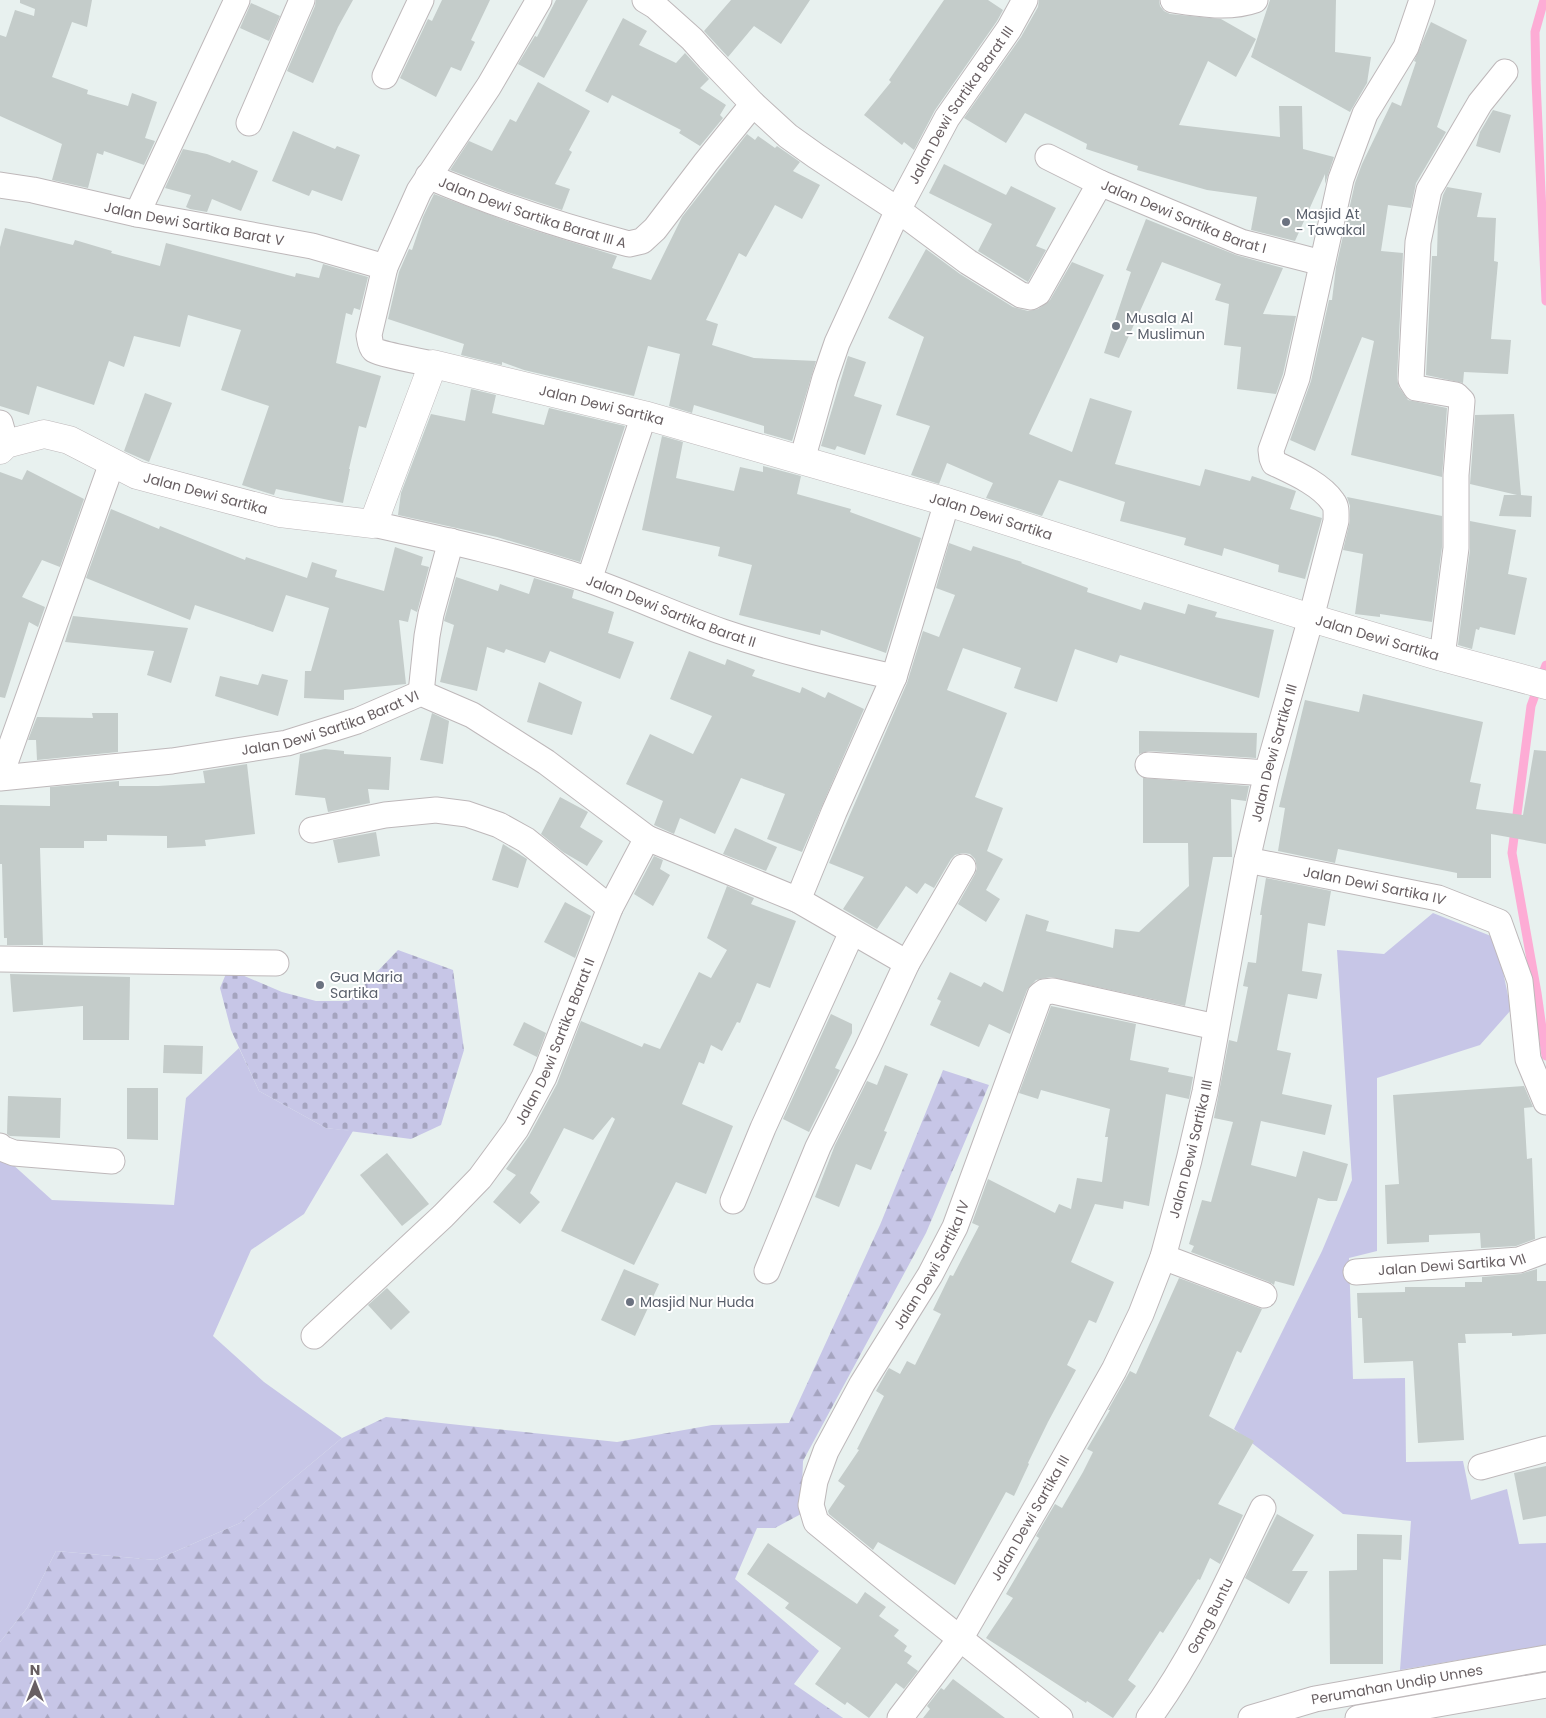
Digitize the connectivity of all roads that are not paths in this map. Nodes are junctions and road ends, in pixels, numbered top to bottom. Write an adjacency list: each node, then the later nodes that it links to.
1 (237, 0): 19 (street)
2 (302, 0): 13 (street)
3 (421, 0): 11 (street)
4 (539, 0): 15 (street)
5 (645, 0): 12 (street)
6 (1025, 0): 18 (street, Jalan Dewi Sartika Barat III)
7 (1173, 0): 8 (street)
8 (1255, 0)
9 (1422, 0): 20 (street)
10 (1505, 72): 32 (street)
11 (385, 76)
12 (753, 104): 15 (street, Jalan Dewi Sartika Barat III A); 18 (street)
13 (249, 123)
14 (1048, 156): 16 (street)
15 (428, 176): 21 (street)
16 (1100, 183): 18 (street, Jalan Dewi Sartika Barat I); 20 (street, Jalan Dewi Sartika Barat I)
17 (0, 185): 19 (street, Jalan Dewi Sartika Barat V)
18 (898, 210): 25 (street, Jalan Dewi Sartika Barat III)
19 (137, 214): 21 (street, Jalan Dewi Sartika Barat V)
20 (1322, 263): 31 (street)
21 (385, 267): 22 (street, Jalan Dewi Sartika)
22 (432, 364): 23 (street, Jalan Dewi Sartika); 28 (street)
23 (644, 416): 25 (street, Jalan Dewi Sartika); 30 (street)
24 (2, 439): 26 (street, Jalan Dewi Sartika)
25 (802, 460): 27 (street, Jalan Dewi Sartika)
26 (112, 463): 28 (street, Jalan Dewi Sartika); 38 (street)
27 (947, 502): 31 (street, Jalan Dewi Sartika); 33 (street)
28 (373, 524): 29 (street, Jalan Dewi Sartika Barat II)
29 (451, 541): 30 (street, Jalan Dewi Sartika Barat II); 35 (street)
30 (589, 580): 33 (street, Jalan Dewi Sartika Barat II)
31 (1311, 618): 32 (street, Jalan Dewi Sartika); 37 (street, Jalan Dewi Sartika III)
32 (1442, 657): 34 (street, Jalan Dewi Sartika)
33 (894, 677): 43 (street)
34 (1546, 685)
35 (421, 693): 38 (street, Jalan Dewi Sartika Barat VI); 40 (street, Jalan Dewi Sartika Barat VI)
36 (1148, 766): 37 (street)
37 (1267, 773): 41 (street, Jalan Dewi Sartika III)
38 (0, 778)
39 (312, 830): 44 (street)
40 (647, 838): 43 (street); 44 (street, Jalan Dewi Sartika Barat II)
41 (1247, 860): 49 (street, Jalan Dewi Sartika III); 50 (street, Jalan Dewi Sartika IV)
42 (963, 867): 48 (street)
43 (798, 900): 45 (street)
44 (610, 908): 59 (street, Jalan Dewi Sartika Barat II)
45 (852, 932): 48 (street); 53 (street)
46 (0, 959): 47 (street)
47 (276, 963)
48 (907, 963): 56 (street)
49 (1216, 1027): 55 (street, Jalan Dewi Sartika III); 63 (street, Jalan Dewi Sartika IV)
50 (1546, 1102)
51 (0, 1146): 52 (street)
52 (112, 1161)
53 (733, 1202)
54 (1546, 1250): 57 (street, Jalan Dewi Sartika VII)
55 (1163, 1257): 58 (street); 63 (street, Jalan Dewi Sartika III)
56 (767, 1272)
57 (1356, 1272)
58 (1264, 1295)
59 (314, 1336)
60 (1546, 1448): 61 (street)
61 (1481, 1467)
62 (1263, 1508): 69 (street, Gang Buntu)
63 (960, 1639): 67 (street, Jalan Dewi Sartika III); 68 (street)
64 (1546, 1658): 66 (street, Perumahan Undip Unnes)
65 (1546, 1685): 71 (street, Perumahan Undip Unnes)
66 (1319, 1708): 70 (street, Perumahan Undip Unnes)
67 (900, 1718)
68 (1060, 1718)
69 (1149, 1718)
70 (1251, 1718)
71 (1358, 1718)

